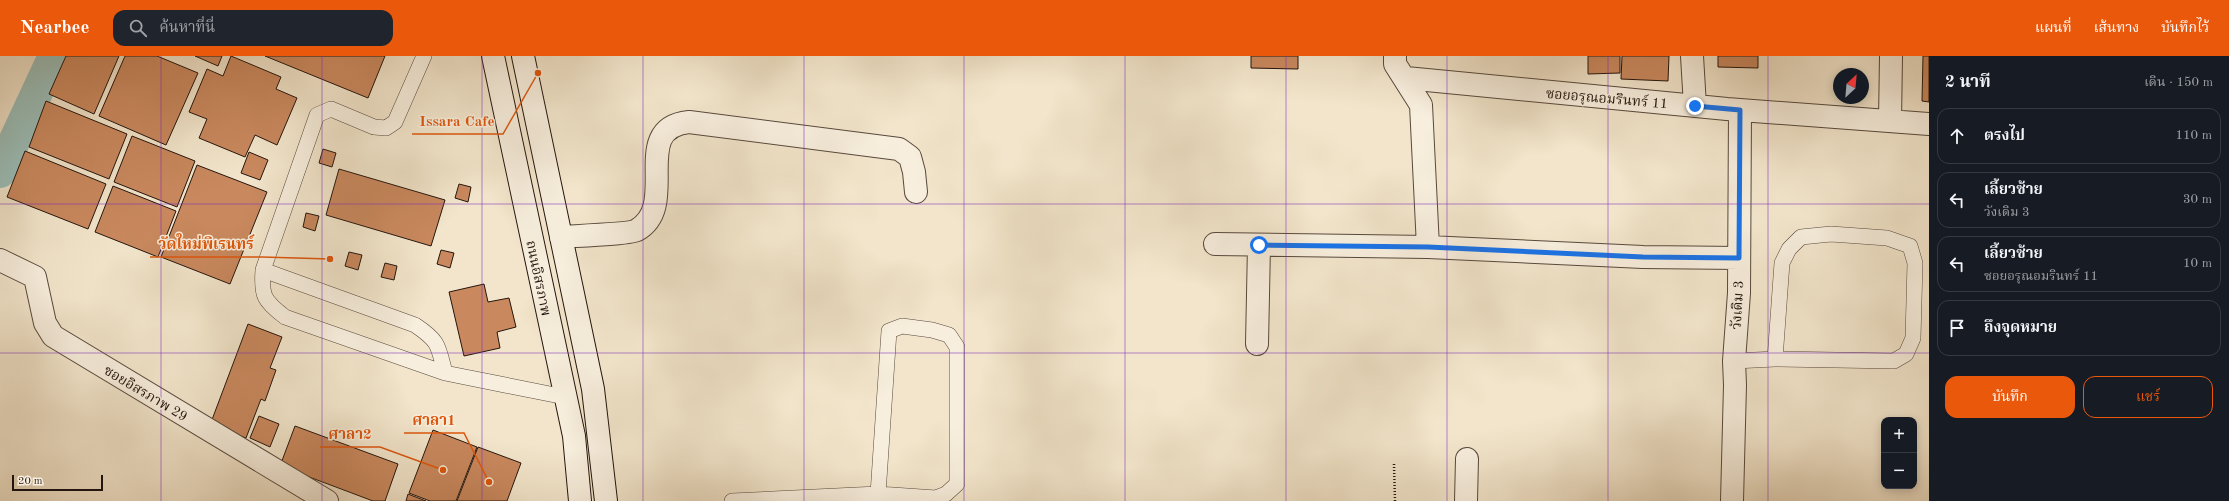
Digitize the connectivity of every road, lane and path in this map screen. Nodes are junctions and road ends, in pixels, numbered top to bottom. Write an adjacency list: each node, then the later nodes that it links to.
1 (424, 56): 19 (lane)
2 (493, 56): 24 (street, ถนนอิสรภาพ)
3 (523, 56): 13 (street)
4 (1395, 56): 7 (street)
5 (1692, 56): 8 (street)
6 (1891, 56): 10 (street)
7 (1406, 78): 8 (street, ซอยอรุณอมรินทร์ 11); 16 (street)
8 (1695, 106): 9 (street, ซอยอรุณอมรินทร์ 11)
9 (1740, 110): 10 (street, ซอยอรุณอมรินทร์ 11); 17 (street, วังเดิม 3)
10 (1890, 121): 11 (street, ซอยอรุณอมรินทร์ 11)
11 (1929, 124)
12 (916, 192): 13 (street)
13 (561, 237): 32 (street)
14 (1215, 244): 15 (street)
15 (1259, 245): 16 (street); 20 (street)
16 (1428, 247): 17 (street)
17 (1739, 258): 22 (street, วังเดิม 3)
18 (0, 260): 28 (street, ซอยอิสรภาพ 29)
19 (263, 270): 23 (lane); 23 (lane)
20 (1256, 344)
21 (1775, 359): 21 (lane); 22 (lane)
22 (1734, 361): 36 (street, วังเดิม 3)
23 (445, 373): 24 (lane)
24 (565, 398): 31 (street, ถนนอิสรภาพ)
25 (1467, 459): 35 (street)
26 (1394, 464): 34 (path)
27 (878, 494): 27 (lane); 29 (lane)
28 (302, 495): 30 (street, ซอยอิสรภาพ 29)
29 (835, 498): 33 (lane)
30 (327, 501)
31 (580, 501)
32 (606, 501)
33 (732, 501)
34 (1395, 501)
35 (1466, 501)
36 (1732, 501)

